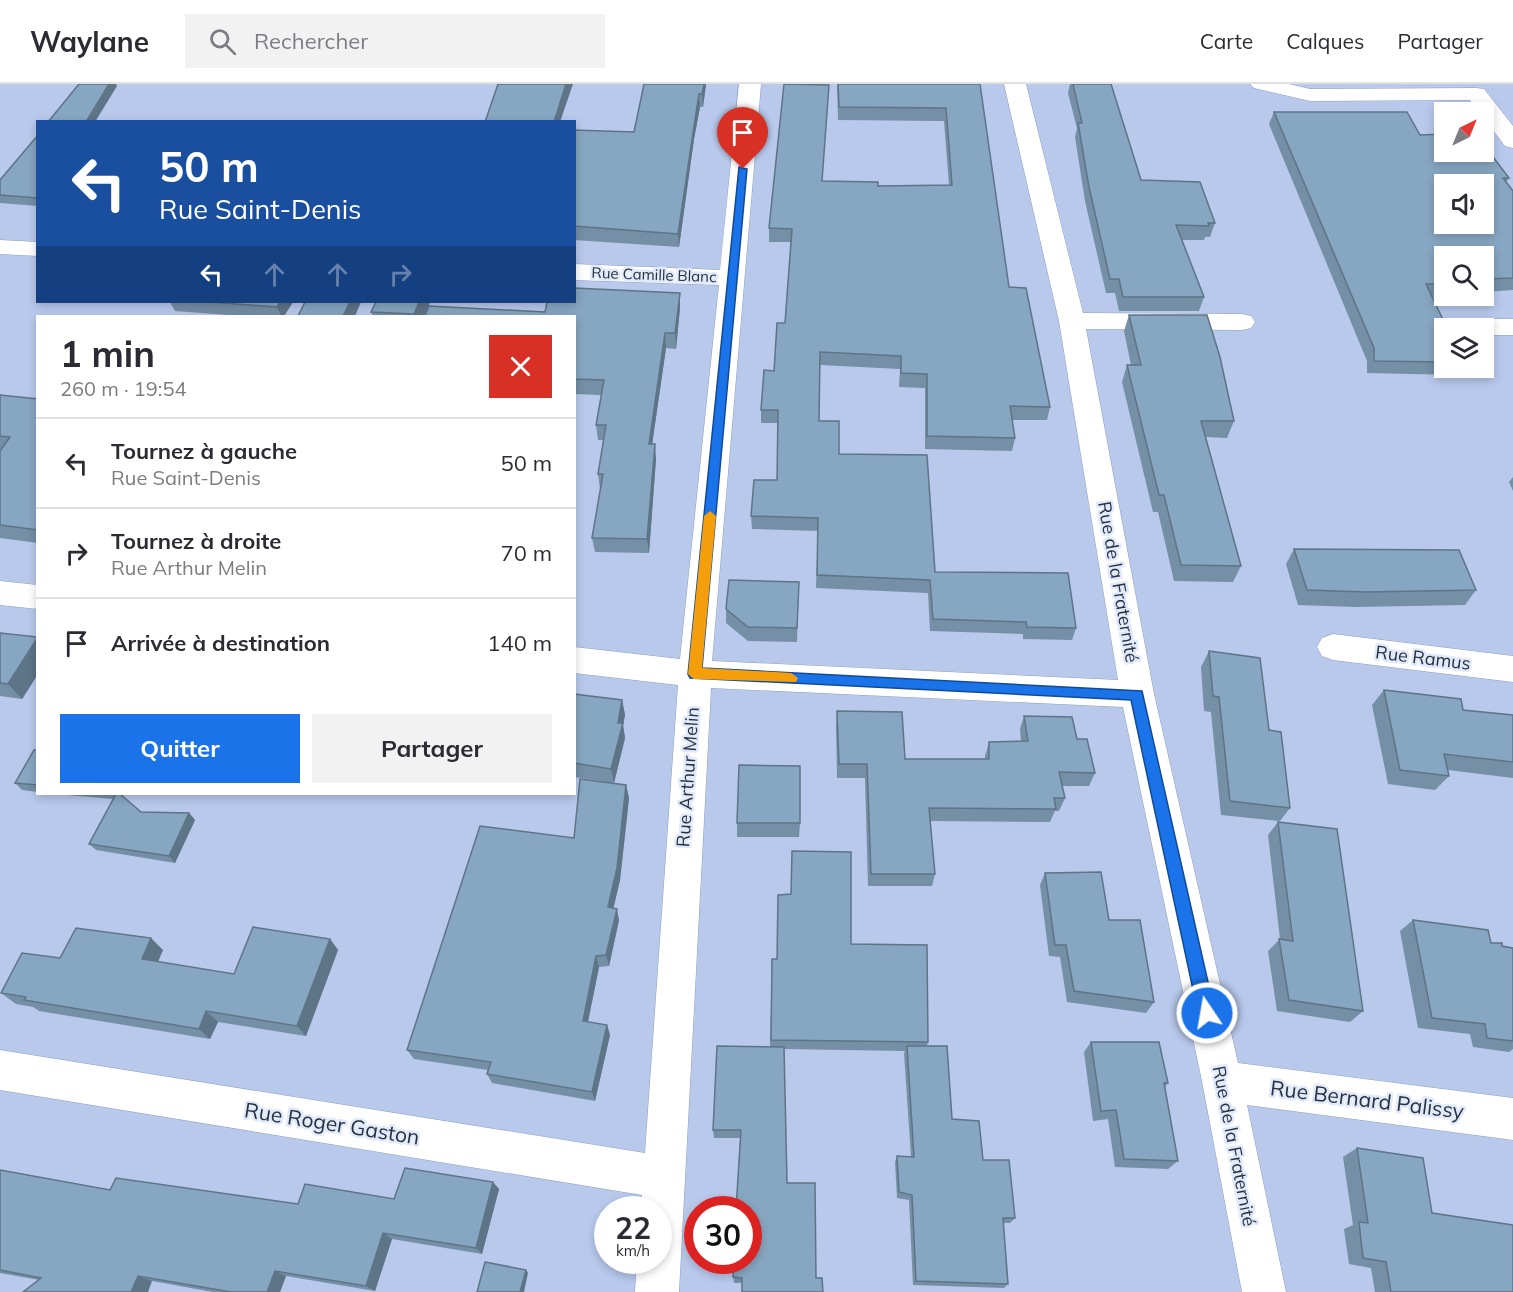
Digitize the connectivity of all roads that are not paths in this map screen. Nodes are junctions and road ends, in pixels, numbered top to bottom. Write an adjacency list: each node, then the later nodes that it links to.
1 (750, 84): 8 (street, Rue Arthur Melin)
2 (1015, 84): 9 (street, Rue de la Fraternité)
3 (1260, 84): 4 (street)
4 (1513, 141)
5 (0, 247): 6 (street)
6 (36, 249)
7 (576, 272): 8 (street, Rue Camille Blanc)
8 (733, 278): 18 (street, Rue Arthur Melin)
9 (1072, 321): 10 (street); 19 (street, Rue de la Fraternité)
10 (1242, 322)
11 (1494, 327): 12 (street)
12 (1513, 327)
13 (0, 592): 14 (street)
14 (36, 597)
15 (1333, 647): 17 (street, Rue Ramus)
16 (576, 660): 18 (street)
17 (1513, 669)
18 (694, 674): 19 (street); 23 (street, Rue Arthur Melin)
19 (1137, 694): 21 (street, Rue de la Fraternité)
20 (0, 1071): 23 (street, Rue Roger Gaston)
21 (1222, 1081): 22 (street, Rue Bernard Palissy); 25 (street, Rue de la Fraternité)
22 (1513, 1119)
23 (663, 1177): 24 (street, Rue Arthur Melin)
24 (657, 1292)
25 (1264, 1292)

